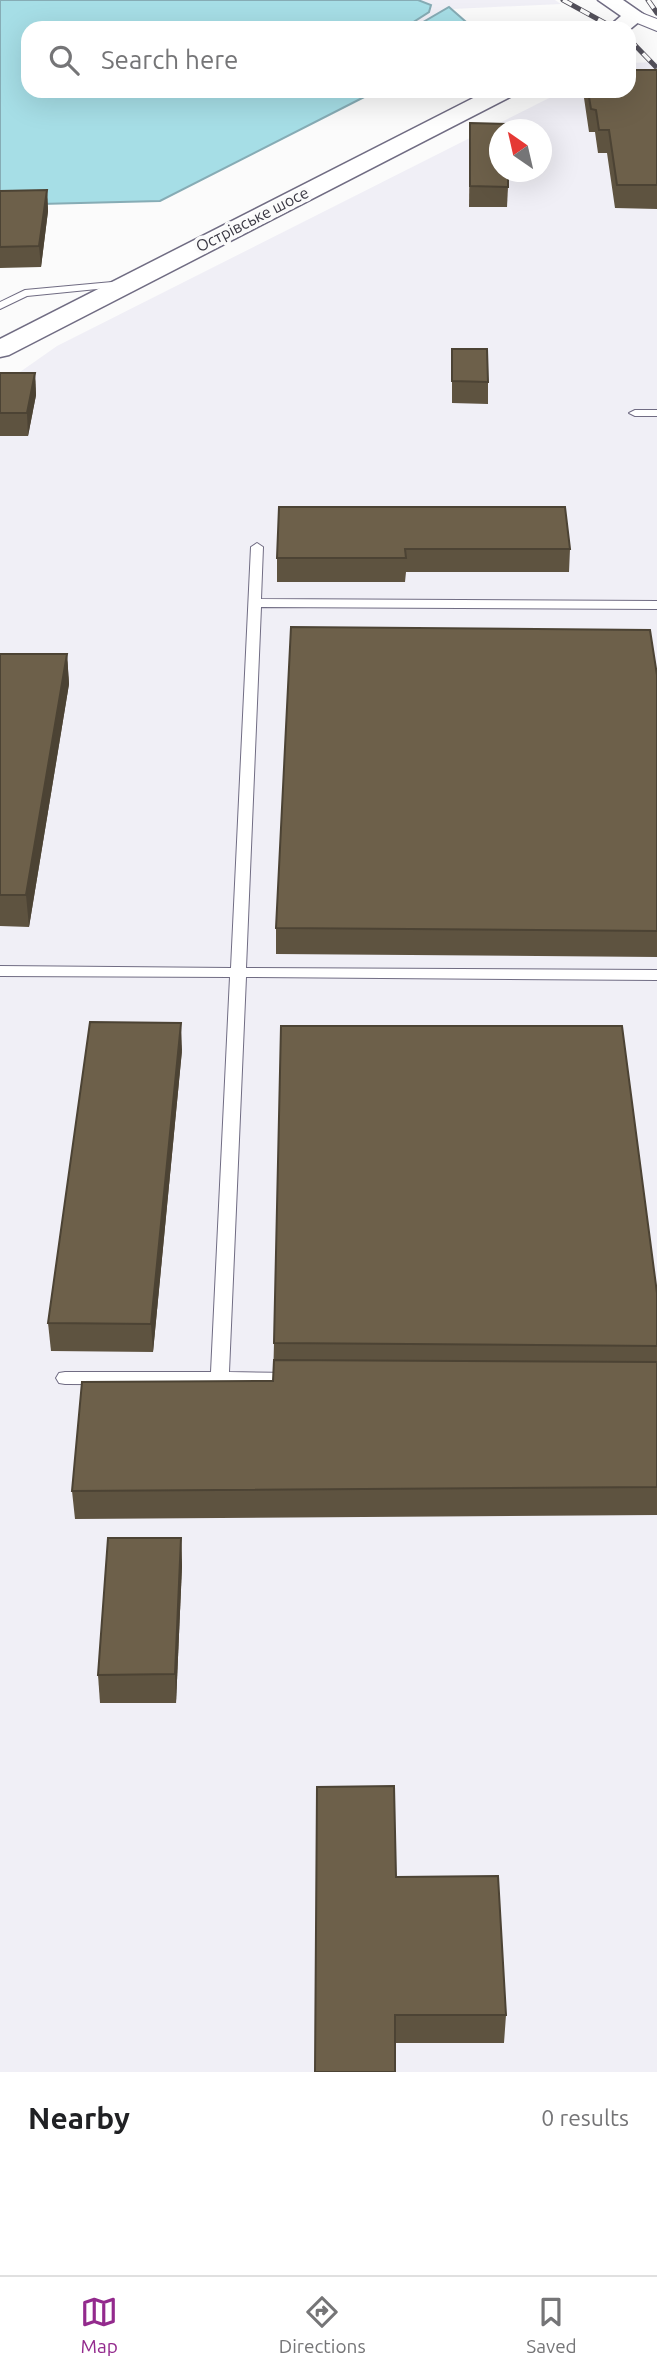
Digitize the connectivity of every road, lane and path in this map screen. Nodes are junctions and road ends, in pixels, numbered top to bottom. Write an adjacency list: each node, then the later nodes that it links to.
1 (608, 0): 2 (street)
2 (636, 16): 3 (street); 4 (street)
3 (628, 21)
4 (657, 26)
5 (490, 98): 6 (street, Острівське шосе)
6 (123, 284): 7 (lane); 8 (street, Острівське шосе)
7 (0, 306)
8 (0, 349)
9 (635, 413): 10 (lane)
10 (657, 413)
11 (257, 547): 12 (lane)
12 (254, 603): 13 (lane); 15 (lane)
13 (657, 605)
14 (0, 971): 15 (lane)
15 (238, 972): 16 (lane); 18 (lane)
16 (657, 975)
17 (65, 1378): 18 (lane)
18 (220, 1378): 19 (lane)
19 (316, 1379)

